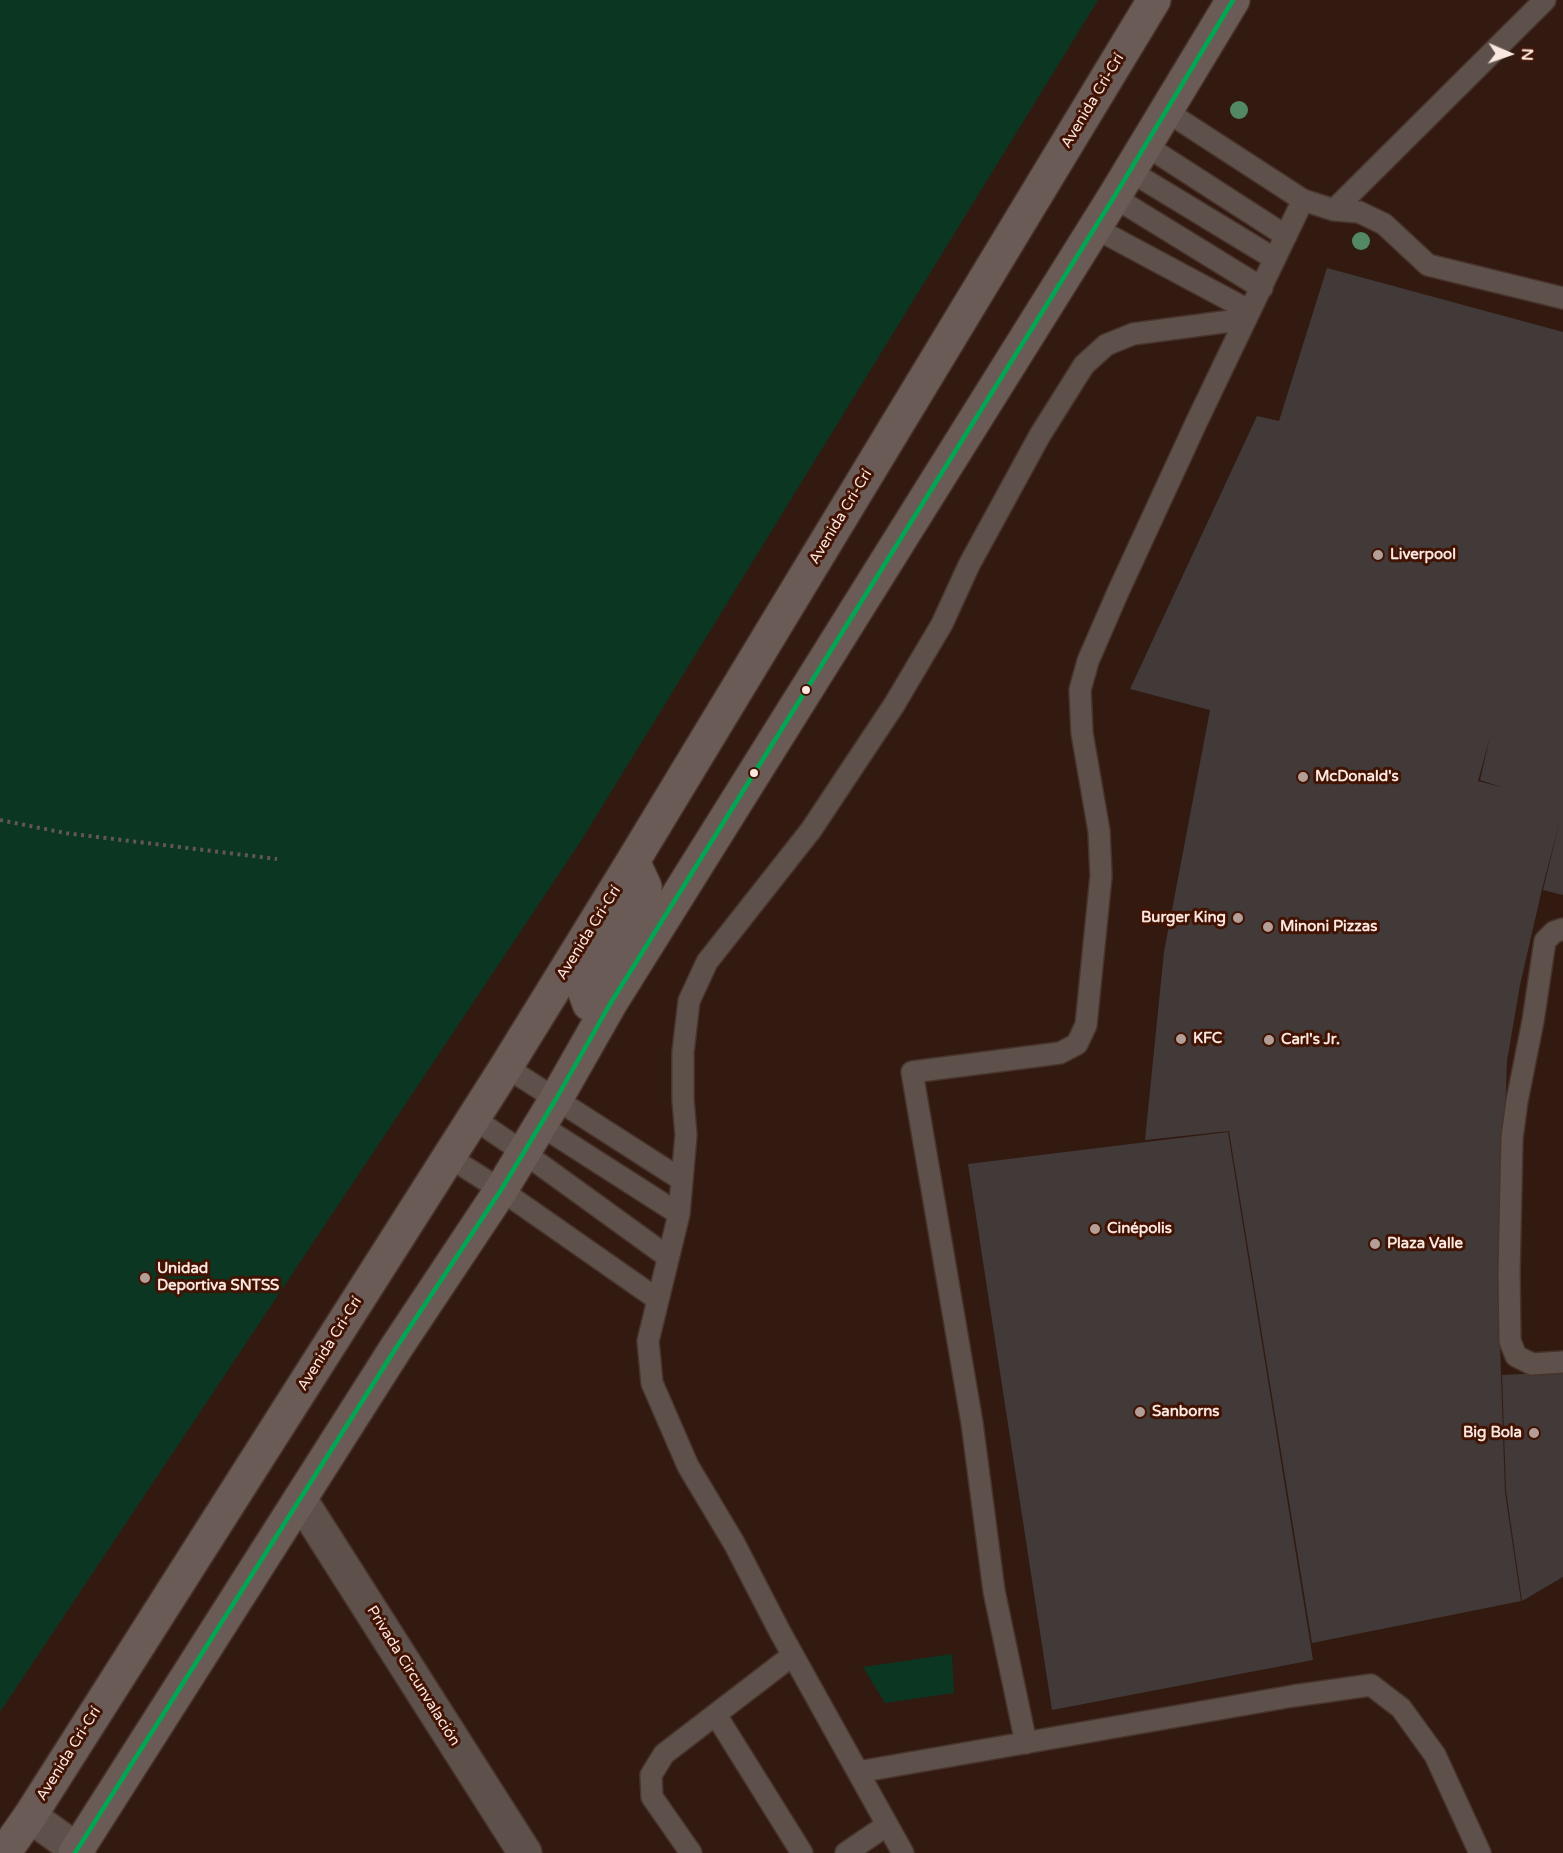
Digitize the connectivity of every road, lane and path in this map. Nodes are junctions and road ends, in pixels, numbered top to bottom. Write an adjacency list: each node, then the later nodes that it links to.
1 (1154, 0): 18 (main road, Avenida Cri-Crí)
2 (1233, 0): 6 (main road)
3 (1545, 0): 9 (lane)
4 (1550, 0): 5 (lane)
5 (1563, 6)
6 (1166, 111): 7 (main road); 8 (lane)
7 (1130, 171): 10 (main road); 11 (lane); 12 (lane); 13 (lane)
8 (1304, 200): 9 (lane); 11 (lane)
9 (1334, 210): 14 (lane)
10 (1095, 228): 15 (lane); 20 (main road)
11 (1286, 236): 12 (lane)
12 (1275, 259): 13 (lane)
13 (1262, 288): 15 (lane)
14 (1563, 298)
15 (1248, 315): 25 (lane); 34 (lane)
16 (0, 820): 17 (path)
17 (277, 859)
18 (633, 861): 20 (main road); 21 (main road, Avenida Cri-Crí)
19 (1563, 928): 30 (lane)
20 (610, 1004): 23 (main road)
21 (506, 1067): 22 (main road, Avenida Cri-Crí); 23 (lane)
22 (473, 1118): 23 (lane); 24 (main road, Avenida Cri-Crí)
23 (540, 1125): 25 (lane); 26 (main road); 27 (lane); 28 (lane)
24 (449, 1157): 26 (lane); 36 (main road, Avenida Cri-Crí)
25 (682, 1180): 27 (lane)
26 (501, 1190): 29 (lane); 31 (main road)
27 (679, 1214): 28 (lane)
28 (668, 1257): 29 (lane)
29 (657, 1299): 32 (lane)
30 (1563, 1362)
31 (300, 1499): 38 (main road); 40 (street, Privada Circunvalación)
32 (793, 1655): 33 (lane); 35 (lane)
33 (716, 1715): 41 (lane); 42 (lane)
34 (1026, 1743): 35 (lane); 45 (lane)
35 (858, 1772): 37 (lane)
36 (30, 1816): 38 (street); 39 (main road, Avenida Cri-Crí)
37 (887, 1825): 43 (lane); 44 (lane)
38 (77, 1852)
39 (4, 1853)
40 (525, 1853)
41 (691, 1853)
42 (802, 1853)
43 (846, 1853)
44 (903, 1853)
45 (1480, 1853)

